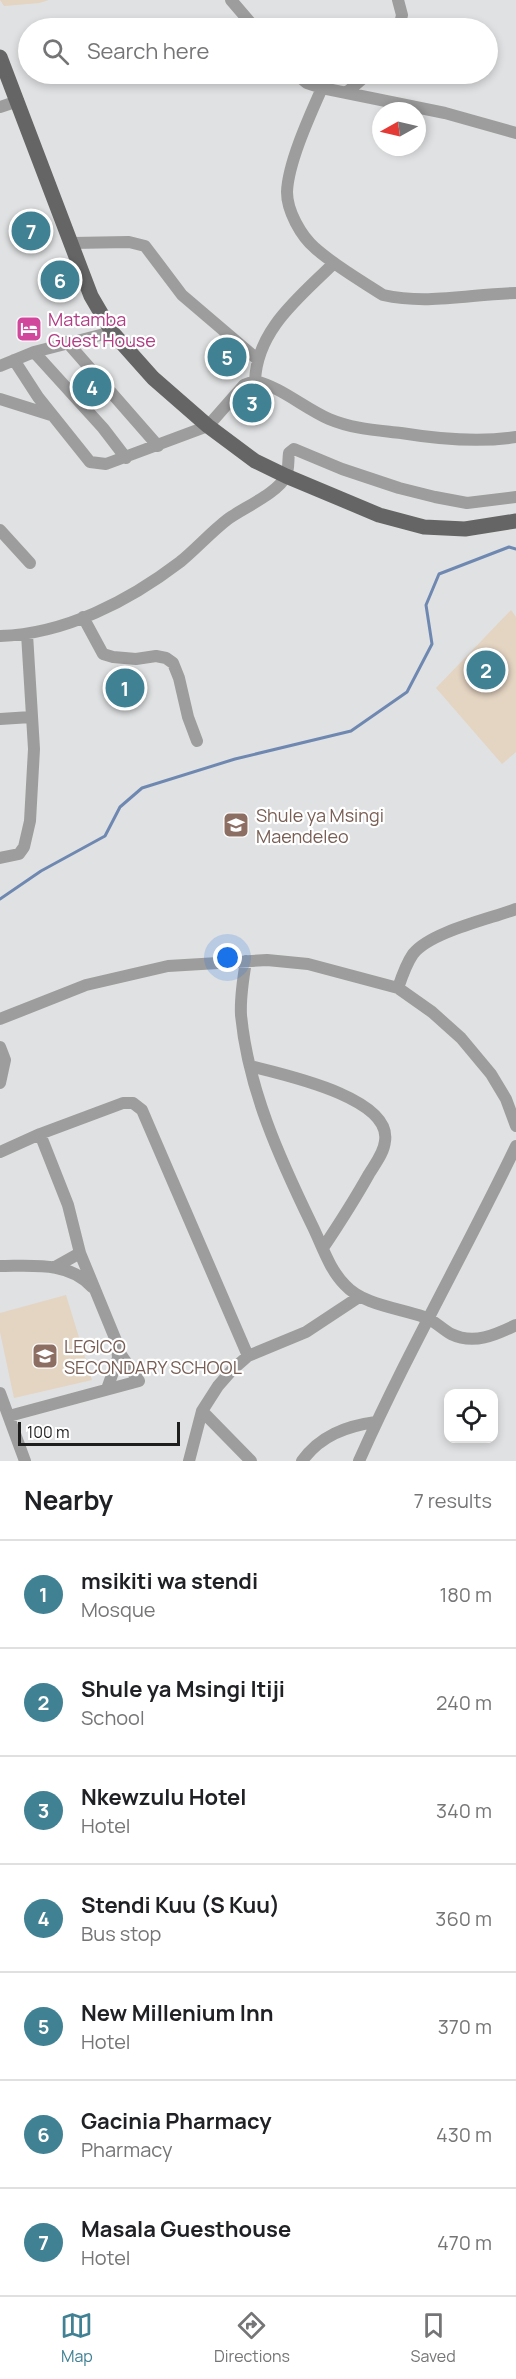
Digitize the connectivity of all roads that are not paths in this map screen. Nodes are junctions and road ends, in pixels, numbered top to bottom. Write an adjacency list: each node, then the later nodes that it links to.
1 (231, 0): 3 (street)
2 (398, 0): 4 (street)
3 (246, 18)
4 (401, 18)
5 (0, 57): 10 (main road)
6 (310, 84): 8 (street)
7 (356, 84): 9 (street)
8 (322, 88): 9 (street); 14 (street)
9 (346, 93): 12 (street)
10 (18, 102): 11 (street); 13 (main road)
11 (0, 107)
12 (516, 133)
13 (72, 243): 16 (main road); 19 (street)
14 (334, 263): 15 (street); 19 (street)
15 (516, 292)
16 (112, 332): 17 (street); 25 (main road)
17 (67, 342): 18 (street); 27 (street)
18 (34, 352): 20 (street); 28 (street)
19 (257, 359): 22 (street)
20 (14, 360): 21 (street); 24 (street)
21 (0, 366)
22 (255, 381): 25 (street); 26 (street)
23 (0, 399): 24 (street)
24 (51, 415): 28 (street)
25 (208, 426): 27 (street); 29 (main road)
26 (516, 437)
27 (158, 446): 28 (street)
28 (126, 458)
29 (286, 476): 30 (street); 31 (main road); 34 (street)
30 (516, 497)
31 (516, 521)
32 (0, 530): 33 (street)
33 (30, 563)
34 (83, 617): 35 (street); 39 (street)
35 (27, 634): 36 (street); 37 (street)
36 (0, 636)
37 (31, 717): 38 (street); 40 (street)
38 (0, 719)
39 (197, 741)
40 (0, 858)
41 (516, 909): 43 (street)
42 (246, 961): 43 (street); 44 (street); 46 (street)
43 (398, 988): 48 (street)
44 (0, 1019)
45 (0, 1047): 47 (street)
46 (250, 1066): 52 (street); 52 (street)
47 (0, 1083)
48 (516, 1126)
49 (40, 1134): 51 (street); 53 (street); 61 (street)
50 (516, 1146): 58 (street)
51 (0, 1152)
52 (323, 1248): 57 (street)
53 (80, 1253): 55 (street); 56 (street)
54 (0, 1266): 55 (street)
55 (55, 1267): 56 (street)
56 (98, 1295): 60 (street)
57 (359, 1297): 58 (street); 61 (street)
58 (427, 1318): 59 (street); 66 (street)
59 (516, 1325)
60 (119, 1352): 62 (street); 62 (street)
61 (248, 1356): 64 (street)
62 (107, 1389): 65 (street)
63 (0, 1393): 65 (street)
64 (202, 1411): 68 (street); 69 (street)
65 (9, 1416): 67 (street)
66 (376, 1422): 70 (street); 71 (street)
67 (25, 1461)
68 (189, 1461)
69 (251, 1461)
70 (302, 1461)
71 (359, 1461)

